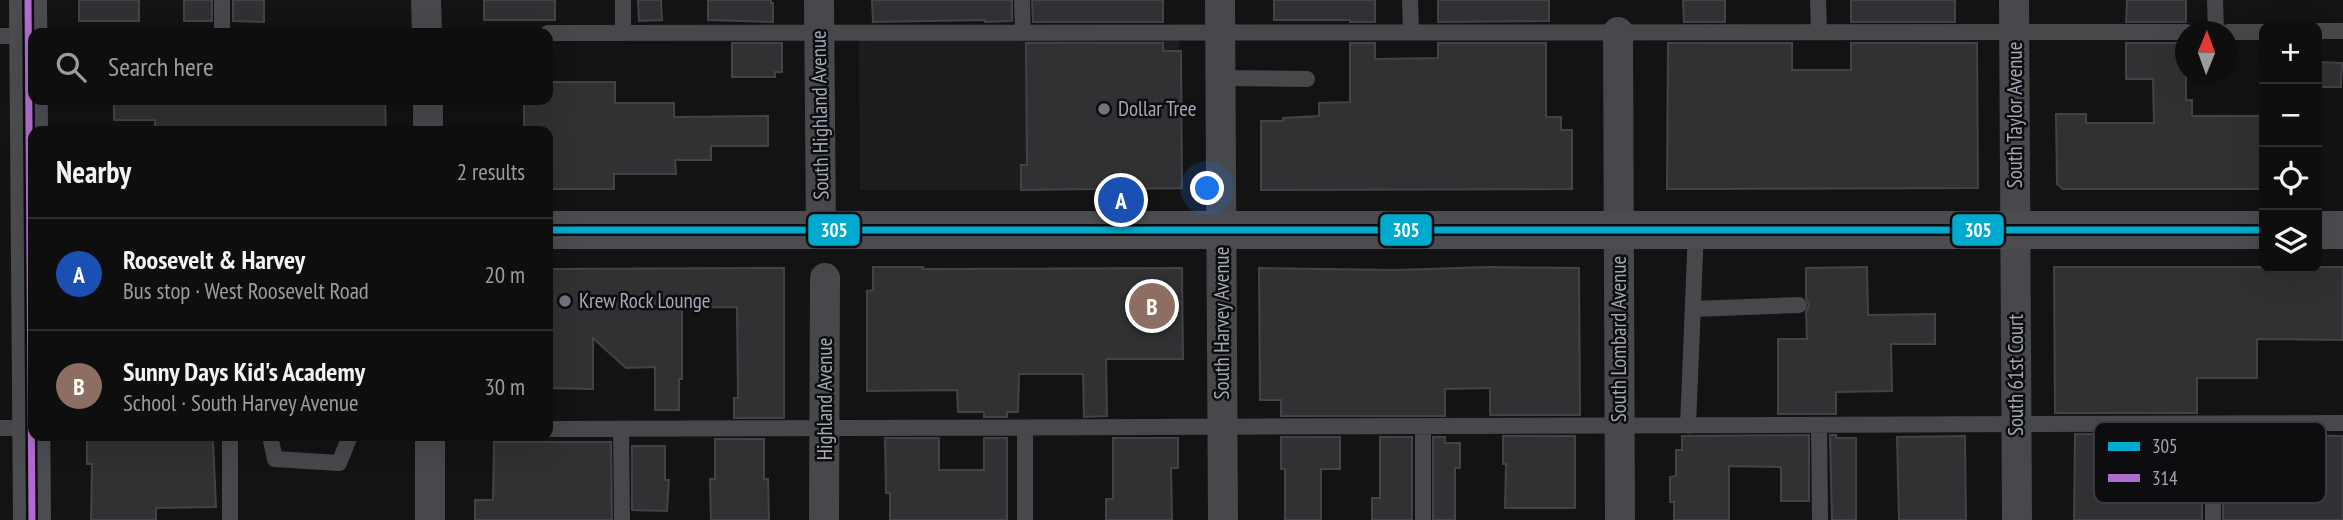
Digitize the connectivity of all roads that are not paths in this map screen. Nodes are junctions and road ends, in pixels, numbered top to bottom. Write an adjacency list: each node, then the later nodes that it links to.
1 (222, 0): 13 (lane)
2 (426, 0): 14 (street)
3 (622, 0): 26 (lane)
4 (819, 0): 27 (street, South Highland Avenue)
5 (1022, 0): 28 (lane)
6 (1220, 0): 15 (street, South Harvey Avenue)
7 (1410, 0): 16 (lane)
8 (1818, 0): 18 (lane)
9 (2014, 0): 19 (street, South Taylor Avenue)
10 (2215, 0): 11 (lane)
11 (2216, 21)
12 (23, 27): 42 (main road)
13 (222, 28)
14 (427, 28)
15 (1220, 32): 16 (lane); 28 (lane); 29 (street, South Harvey Avenue)
16 (1411, 32): 17 (lane)
17 (1618, 32): 18 (lane); 36 (street, South Lombard Avenue)
18 (1819, 32): 19 (lane)
19 (2014, 32): 20 (lane); 38 (street, South Taylor Avenue)
20 (2175, 32)
21 (2238, 32): 22 (lane)
22 (2259, 32)
23 (2322, 32): 24 (lane)
24 (2343, 32)
25 (553, 33): 26 (lane)
26 (623, 33): 27 (lane)
27 (820, 33): 28 (lane); 34 (street, South Highland Avenue)
28 (1023, 33)
29 (1221, 78): 30 (lane); 35 (street, South Harvey Avenue)
30 (1307, 79)
31 (428, 105): 32 (street)
32 (428, 126)
33 (553, 230): 34 (main road)
34 (821, 230): 35 (main road)
35 (1222, 230): 36 (main road); 51 (street, South Harvey Avenue)
36 (1619, 230): 37 (main road); 49 (street, South Lombard Avenue)
37 (1696, 230): 38 (main road); 45 (lane)
38 (2015, 230): 39 (main road); 47 (street, South 61st Court)
39 (2259, 230)
40 (2322, 230): 41 (main road)
41 (2343, 230)
42 (21, 231): 53 (main road)
43 (825, 278): 54 (street, Highland Avenue)
44 (1799, 305): 45 (lane)
45 (1693, 309): 50 (lane)
46 (1819, 425): 47 (lane); 50 (lane); 71 (lane)
47 (2016, 425): 48 (lane); 72 (street, South 61st Court)
48 (2094, 425)
49 (1620, 426): 50 (lane); 52 (lane); 70 (street, South Lombard Avenue)
50 (1688, 426)
51 (1222, 427): 52 (lane); 55 (lane); 68 (street, South Harvey Avenue)
52 (1423, 427): 69 (lane)
53 (22, 428): 62 (main road)
54 (825, 428): 55 (lane); 57 (lane); 66 (street, Highland Avenue)
55 (1025, 428): 67 (lane)
56 (553, 429): 57 (lane)
57 (621, 429): 65 (lane)
58 (230, 441): 63 (lane)
59 (271, 441): 60 (lane)
60 (348, 441)
61 (430, 441): 64 (street)
62 (32, 520)
63 (230, 520)
64 (430, 520)
65 (622, 520)
66 (824, 520)
67 (1026, 520)
68 (1223, 520)
69 (1423, 520)
70 (1620, 520)
71 (1820, 520)
72 (2017, 520)

